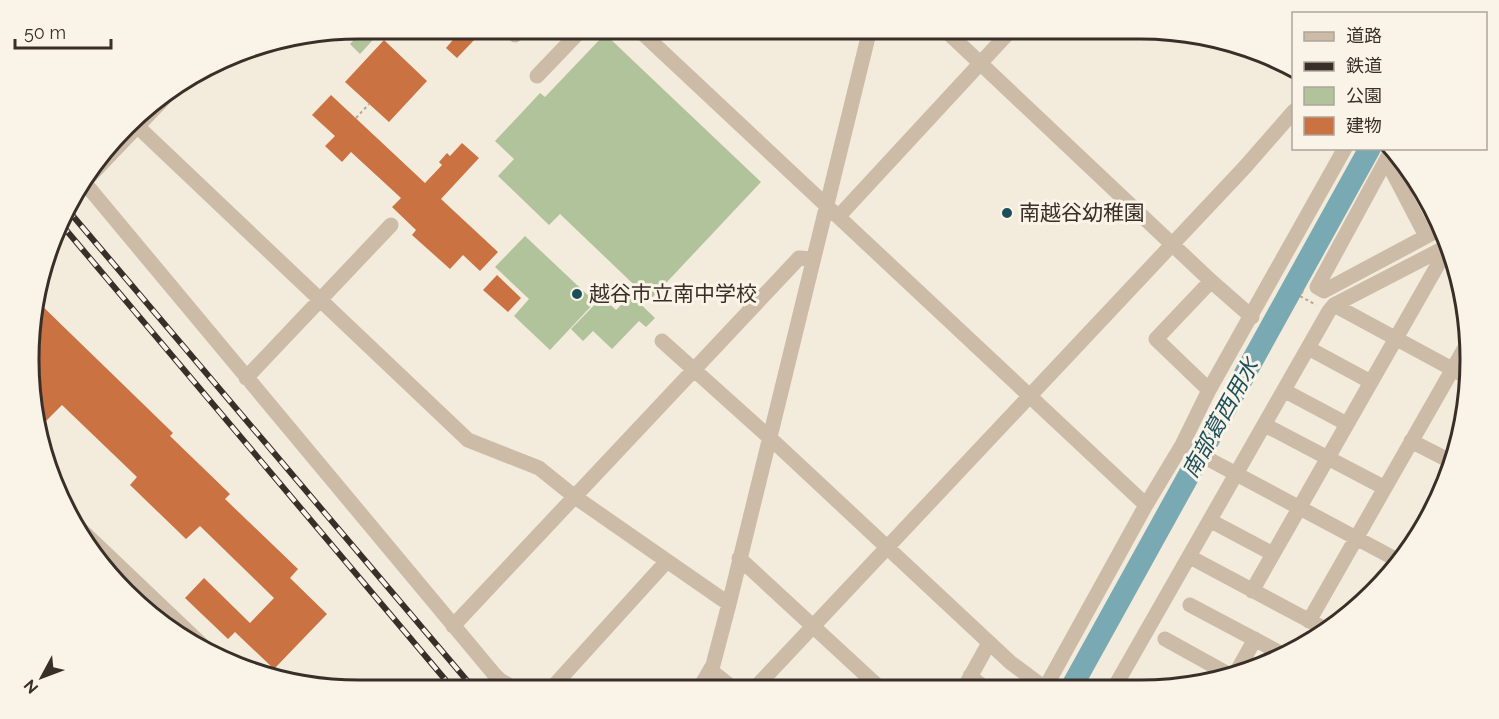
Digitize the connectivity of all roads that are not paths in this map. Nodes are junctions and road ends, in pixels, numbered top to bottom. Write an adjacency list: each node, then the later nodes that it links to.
1 (572, 39): 7 (street)
2 (650, 39): 13 (street)
3 (868, 39): 13 (street)
4 (956, 39): 6 (street)
5 (1002, 39): 6 (street)
6 (980, 62): 13 (street); 17 (street)
7 (537, 76)
8 (1292, 112): 17 (street)
9 (139, 128): 22 (street)
10 (1344, 150): 24 (street)
11 (1387, 158): 16 (street); 16 (street)
12 (89, 188): 32 (street)
13 (833, 211): 20 (street); 36 (street)
14 (391, 225): 22 (street)
15 (1434, 232): 16 (street)
16 (1426, 236)
17 (1172, 244): 21 (street); 36 (street)
18 (1441, 250): 23 (street)
19 (1443, 255): 25 (street)
20 (813, 259): 30 (street); 39 (street)
21 (1211, 281): 24 (street); 34 (street)
22 (322, 300): 32 (street); 46 (street)
23 (1334, 305): 25 (street); 27 (street)
24 (1252, 317): 34 (street)
25 (1396, 339): 29 (street); 33 (street)
26 (662, 341): 30 (street)
27 (1308, 348): 33 (street); 35 (street)
28 (1460, 357): 29 (street)
29 (1453, 369): 31 (street); 40 (street)
30 (696, 370): 39 (street); 46 (street)
31 (1459, 372)
32 (246, 378): 62 (street)
33 (1371, 382): 37 (street)
34 (1209, 390): 41 (street)
35 (1285, 391): 37 (street); 38 (street)
36 (1029, 395): 47 (street); 52 (street)
37 (1347, 424): 42 (street)
38 (1265, 425): 42 (street); 44 (street)
39 (770, 438): 52 (street); 56 (street)
40 (1412, 441): 43 (street); 45 (street)
41 (1185, 446): 44 (street); 47 (street)
42 (1328, 457): 45 (street); 48 (street)
43 (1445, 457)
44 (1237, 474): 48 (street); 49 (street)
45 (1385, 488): 50 (street)
46 (575, 497): 57 (street); 62 (street)
47 (1146, 505): 81 (street)
48 (1299, 508): 50 (street); 53 (street)
49 (1211, 521): 53 (street); 54 (street)
50 (1356, 538): 55 (street); 61 (street)
51 (100, 548): 65 (street)
52 (887, 548): 63 (street); 68 (street)
53 (1273, 554): 58 (street)
54 (1190, 557): 58 (street); 82 (street)
55 (1392, 557)
56 (739, 558): 59 (street); 63 (street)
57 (667, 561): 59 (street); 74 (street)
58 (1252, 591): 61 (street)
59 (729, 604): 72 (street)
60 (1190, 605): 67 (street)
61 (1309, 621): 64 (street)
62 (453, 626): 73 (street)
63 (813, 626): 77 (street); 78 (street)
64 (1318, 626)
65 (184, 628)
66 (1165, 639): 71 (street)
67 (1255, 639): 69 (street); 70 (street)
68 (989, 643): 79 (street); 80 (street)
69 (1275, 650)
70 (1241, 663)
71 (1220, 669)
72 (710, 670): 75 (street); 76 (street)
73 (500, 680)
74 (559, 680)
75 (704, 680)
76 (723, 680)
77 (762, 680)
78 (871, 680)
79 (968, 680)
80 (1034, 680)
81 (1049, 680)
82 (1119, 680)

